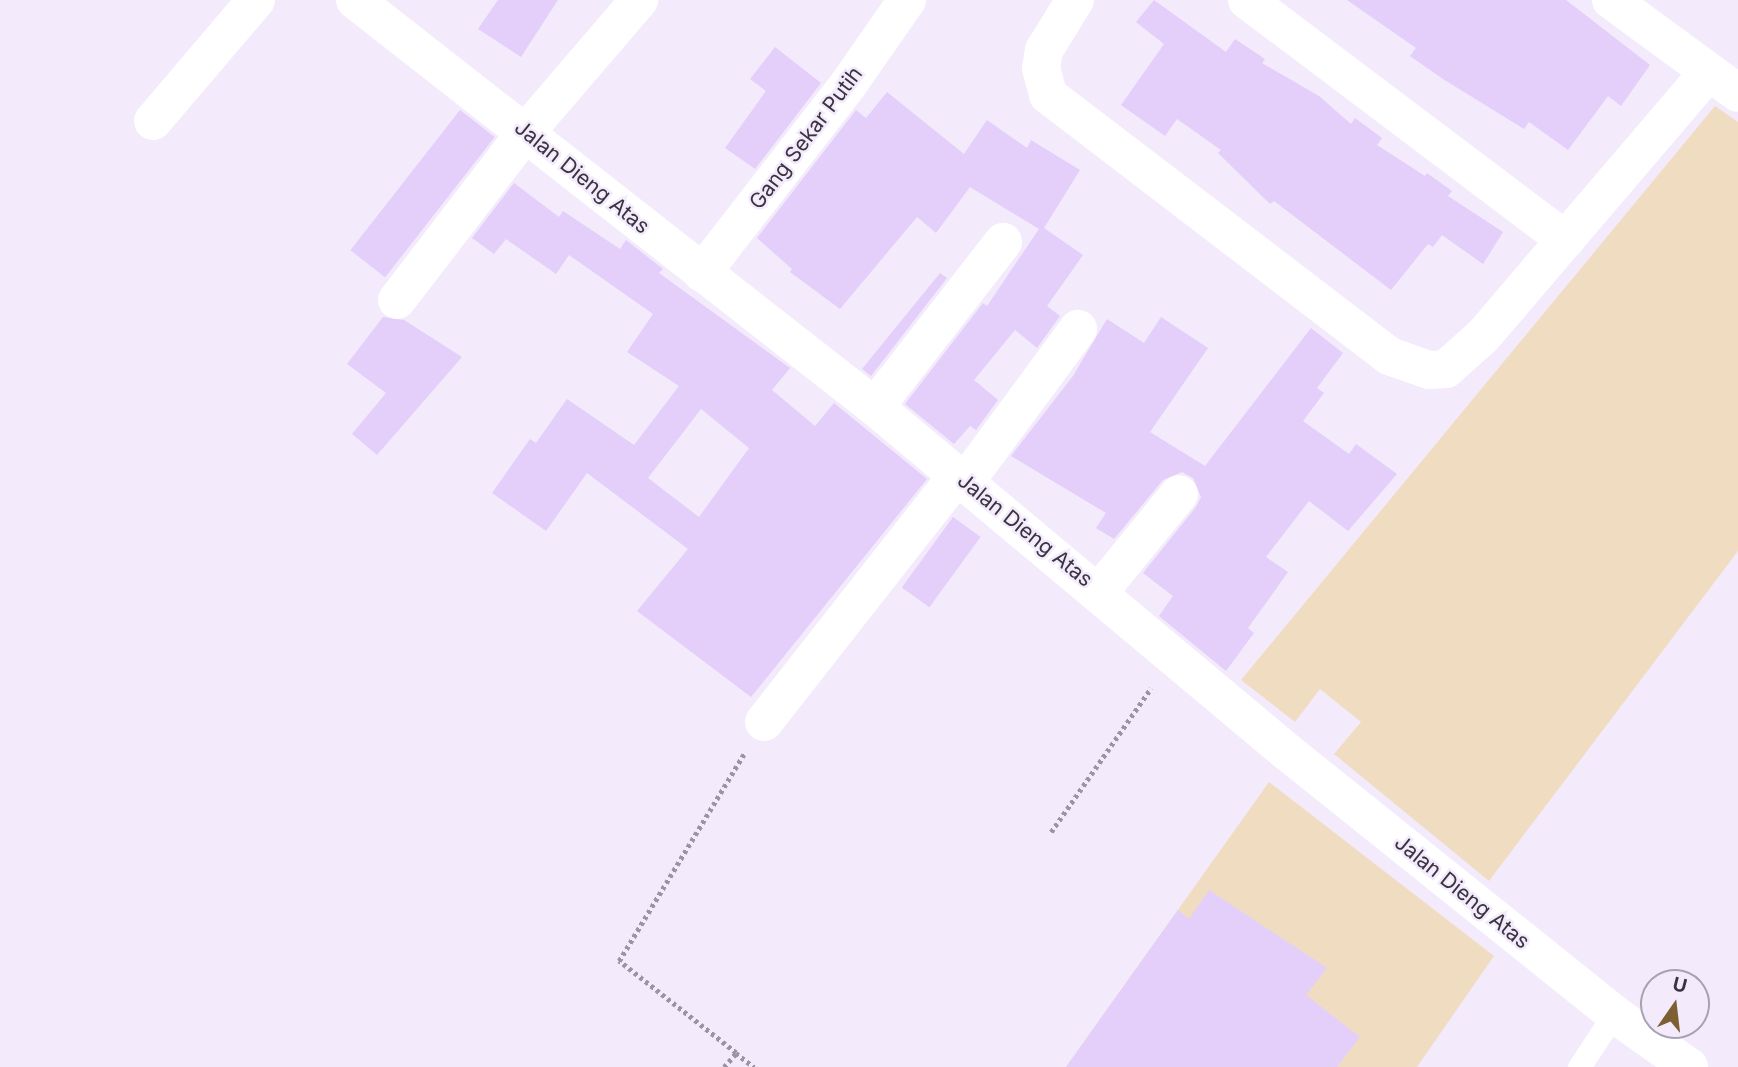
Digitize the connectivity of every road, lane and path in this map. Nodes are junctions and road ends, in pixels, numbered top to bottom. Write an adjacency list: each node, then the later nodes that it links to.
1 (256, 0): 9 (street)
2 (639, 0): 10 (street)
3 (907, 0): 13 (street, Gang Sekar Putih)
4 (1075, 0): 11 (street)
5 (1247, 0): 11 (street)
6 (1611, 0): 8 (street)
7 (374, 5): 10 (street, Jalan Dieng Atas)
8 (1723, 83): 11 (street)
9 (152, 121)
10 (526, 132): 13 (street, Jalan Dieng Atas); 14 (street)
11 (1566, 240)
12 (1003, 242): 16 (street)
13 (702, 273): 16 (street, Jalan Dieng Atas)
14 (397, 300)
15 (1078, 329): 17 (street)
16 (876, 407): 17 (street, Jalan Dieng Atas)
17 (962, 478): 19 (street, Jalan Dieng Atas); 21 (street)
18 (1179, 494): 19 (street)
19 (1100, 592): 20 (street, Jalan Dieng Atas)
20 (1174, 656): 22 (path); 23 (street, Jalan Dieng Atas)
21 (764, 722): 24 (path)
22 (1051, 832)
23 (1614, 1014): 27 (lane); 28 (street, Jalan Dieng Atas)
24 (736, 1053): 25 (path); 26 (path)
25 (724, 1067)
26 (754, 1067)
27 (1579, 1067)
28 (1689, 1067)

